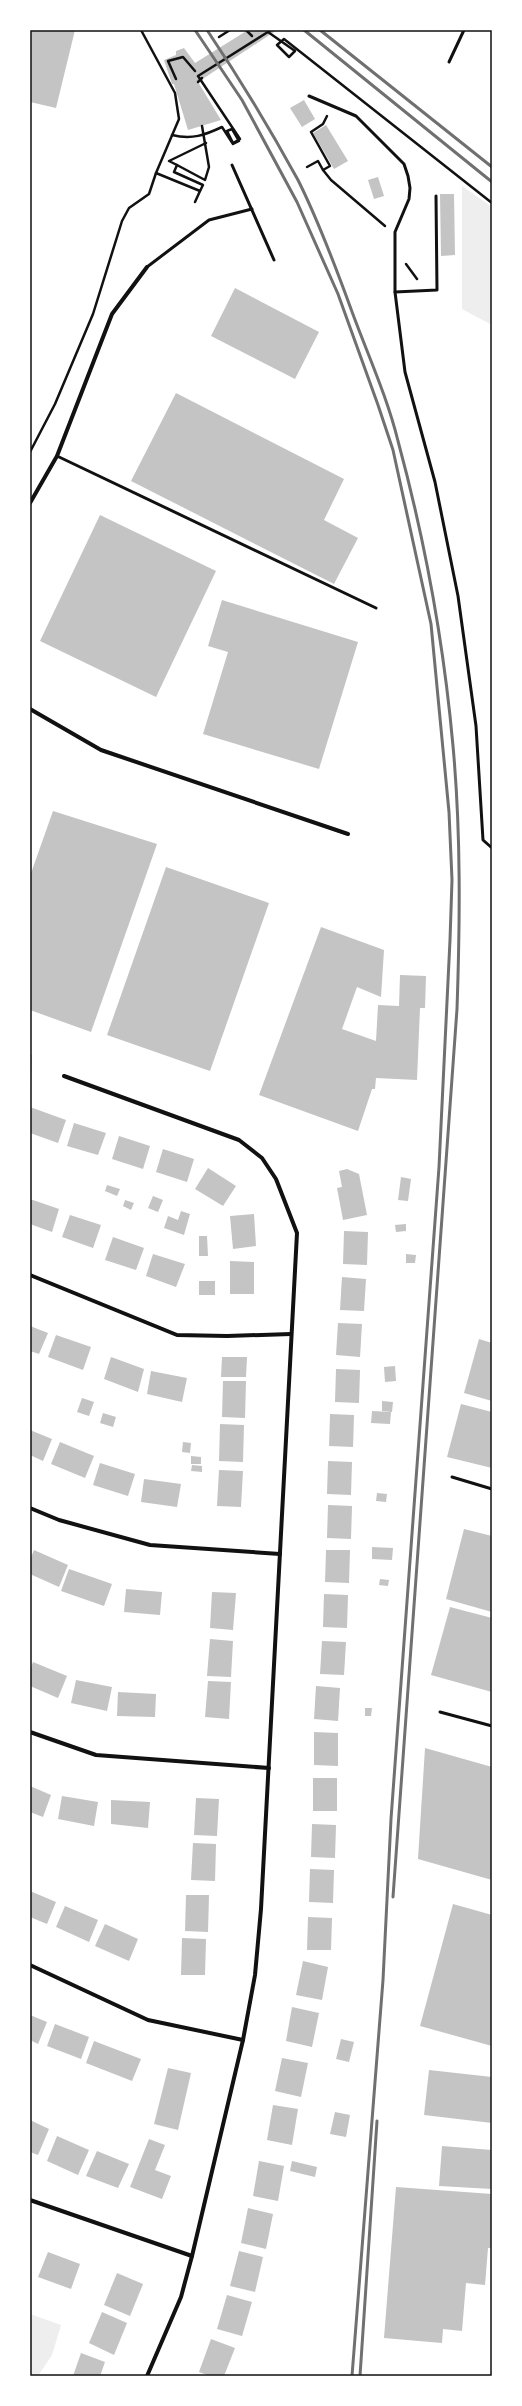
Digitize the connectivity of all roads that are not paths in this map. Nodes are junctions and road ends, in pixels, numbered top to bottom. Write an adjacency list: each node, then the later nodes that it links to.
1 (464, 30): 2 (lane)
2 (449, 62)
3 (309, 96): 9 (lane)
4 (232, 165): 6 (lane)
5 (436, 196): 9 (lane)
6 (252, 209): 7 (lane); 8 (lane)
7 (274, 260)
8 (147, 267): 10 (street)
9 (395, 292): 15 (lane)
10 (57, 456): 11 (street); 12 (lane)
11 (30, 503)
12 (376, 608)
13 (30, 709): 14 (street)
14 (348, 834)
15 (492, 848)
16 (64, 1076): 18 (street)
17 (30, 1275): 18 (street)
18 (290, 1334): 22 (street)
19 (452, 1478): 20 (lane)
20 (492, 1489)
21 (30, 1508): 22 (street)
22 (280, 1554): 26 (street)
23 (440, 1712): 24 (lane)
24 (492, 1726)
25 (30, 1732): 26 (street)
26 (269, 1768): 28 (street)
27 (30, 1965): 28 (street)
28 (243, 2040): 30 (street)
29 (30, 2200): 30 (street)
30 (192, 2256): 31 (street)
31 (147, 2376)

